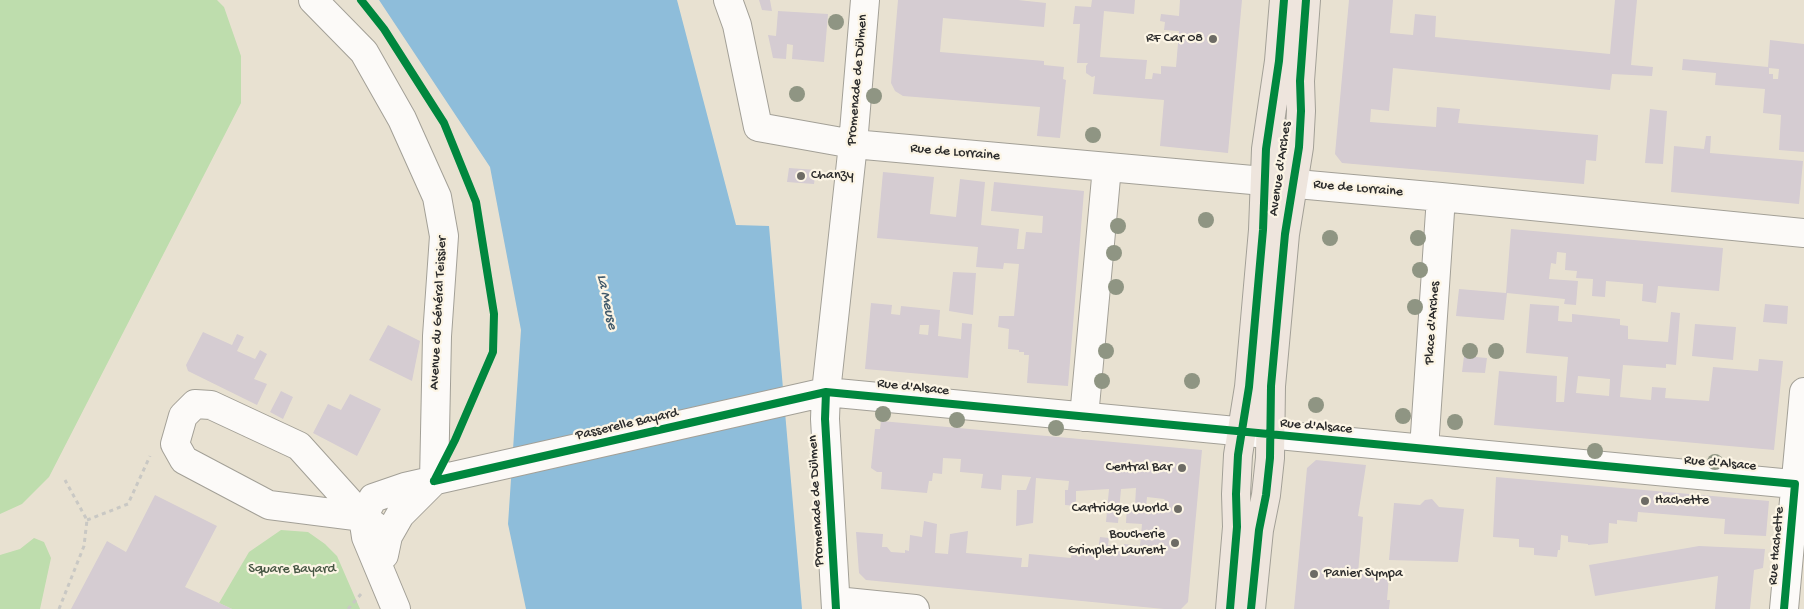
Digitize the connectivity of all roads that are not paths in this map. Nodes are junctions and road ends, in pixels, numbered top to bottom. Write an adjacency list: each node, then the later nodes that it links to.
1 (313, 0): 18 (street, Avenue du Général Teissier)
2 (728, 0): 6 (street, Rue de Lorraine)
3 (865, 0): 6 (street, Promenade de Dülmen)
4 (1284, 0): 8 (main road, Avenue d'Arches)
5 (1306, 0): 9 (main road, Avenue d'Arches)
6 (852, 144): 7 (street, Rue de Lorraine); 12 (street, Promenade de Dülmen)
7 (1107, 167): 8 (street, Rue de Lorraine); 14 (street)
8 (1264, 181): 9 (street, Rue de Lorraine); 15 (main road, Avenue d'Arches)
9 (1293, 184): 10 (street, Rue de Lorraine); 16 (main road, Avenue d'Arches)
10 (1441, 197): 11 (street, Rue de Lorraine); 17 (street, Place d'Arches)
11 (1804, 233)
12 (826, 392): 14 (street, Rue d'Alsace); 18 (street, Passerelle Bayard); 23 (street, Promenade de Dülmen)
13 (1804, 392): 19 (street, Rue Hachette)
14 (1084, 417): 15 (street, Rue d'Alsace)
15 (1241, 432): 16 (street, Rue d'Alsace); 26 (main road, Avenue d'Arches)
16 (1270, 435): 17 (street, Rue d'Alsace); 27 (main road, Avenue d'Arches)
17 (1424, 449): 19 (street, Rue d'Alsace)
18 (434, 481): 20 (street); 21 (street)
19 (1799, 485): 28 (street, Rue Hachette)
20 (368, 507): 20 (street); 21 (street); 22 (street)
21 (394, 526): 22 (street)
22 (380, 571): 24 (street)
23 (836, 605): 25 (street)
24 (396, 609)
25 (915, 609)
26 (1230, 609)
27 (1251, 609)
28 (1784, 609)

